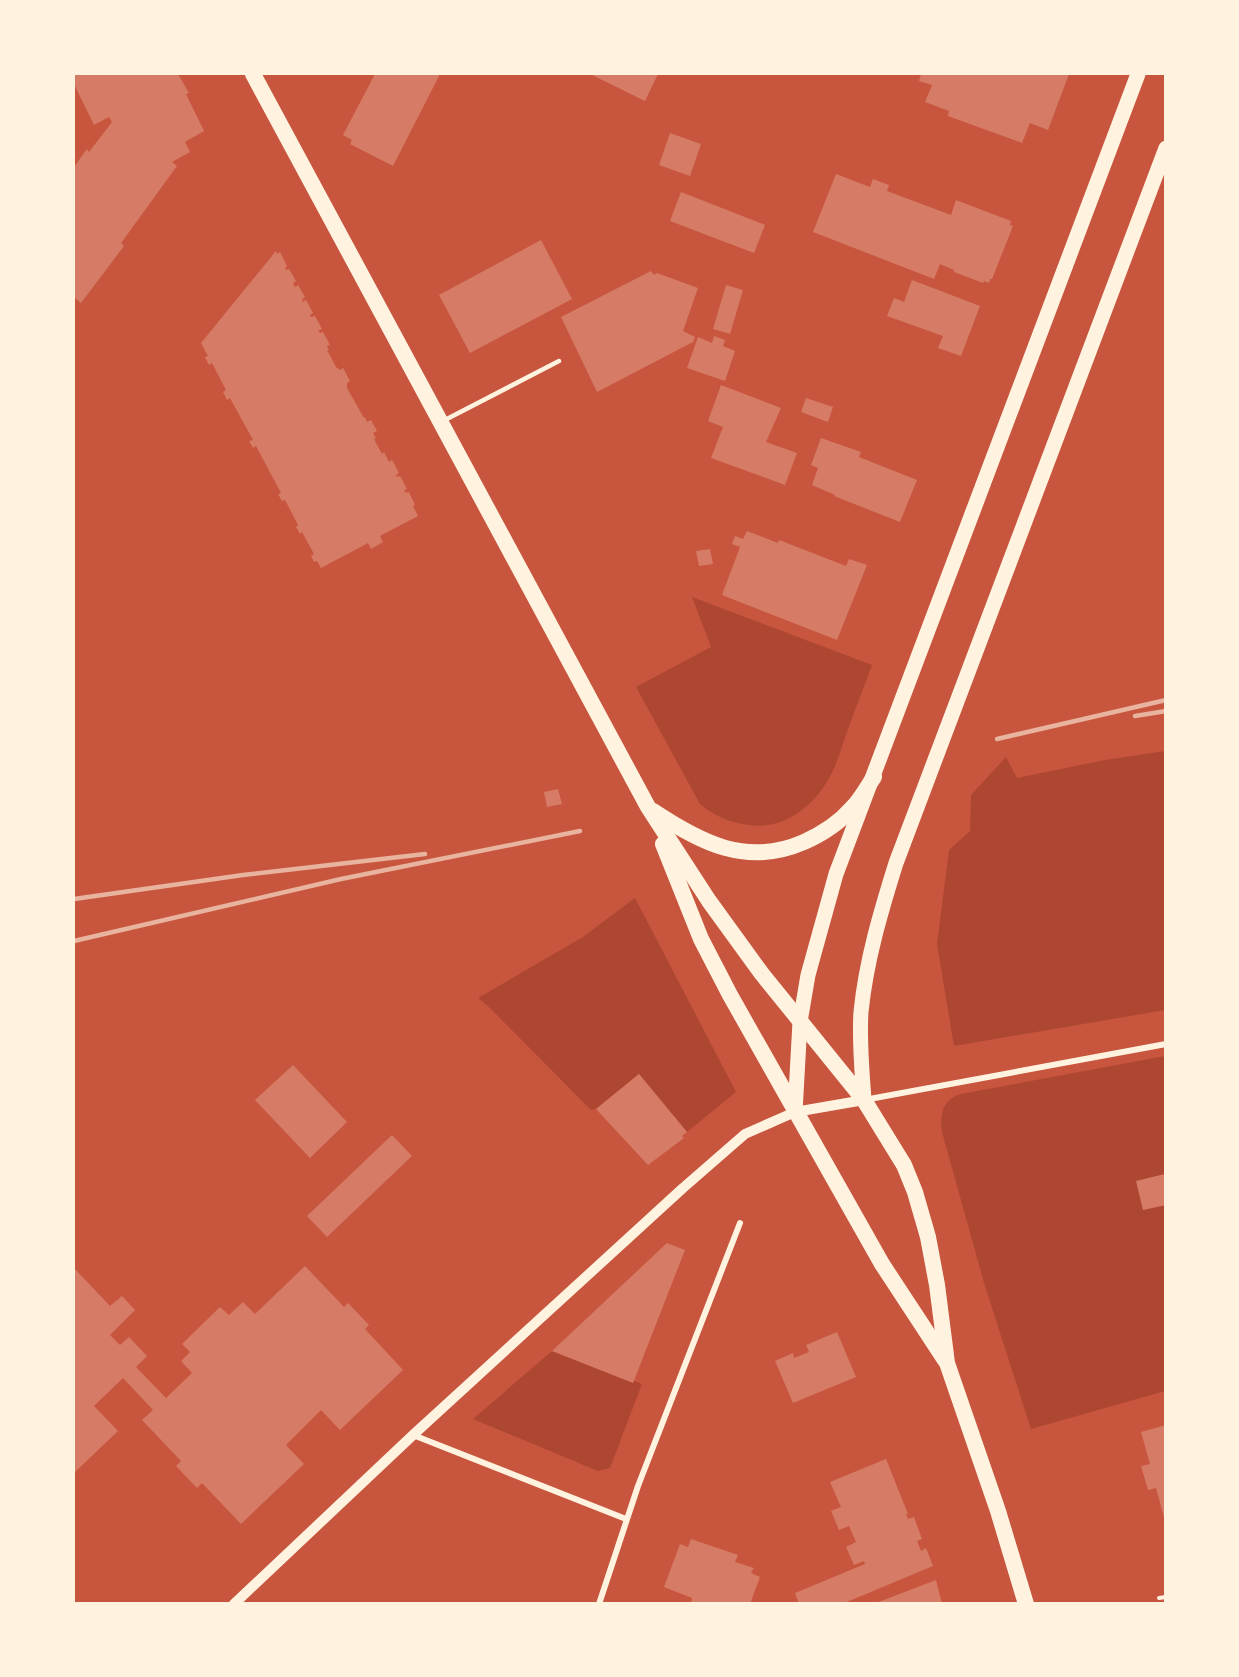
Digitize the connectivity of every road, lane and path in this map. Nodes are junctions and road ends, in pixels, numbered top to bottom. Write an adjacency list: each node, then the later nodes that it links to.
1 (253, 74): 5 (highway)
2 (1138, 74): 6 (main road)
3 (1166, 148): 10 (main road)
4 (559, 361): 5 (lane)
5 (441, 422): 7 (highway)
6 (874, 777): 7 (highway); 8 (main road)
7 (648, 807): 8 (highway); 11 (highway)
8 (800, 1022): 10 (highway); 11 (main road)
9 (1166, 1044): 10 (street)
10 (864, 1100): 11 (street); 13 (highway)
11 (795, 1112): 13 (highway); 14 (street)
12 (740, 1223): 15 (street)
13 (947, 1363): 20 (highway)
14 (413, 1436): 15 (street); 18 (street)
15 (626, 1519): 19 (street)
16 (1166, 1597): 17 (path)
17 (1159, 1598)
18 (234, 1604)
19 (598, 1604)
20 (1026, 1604)

